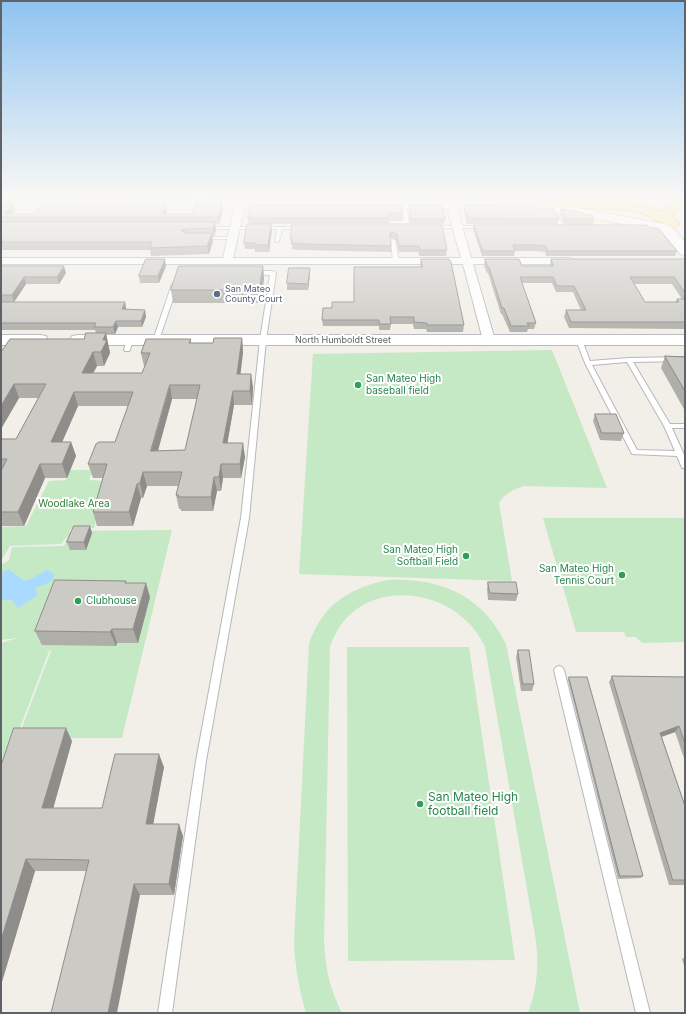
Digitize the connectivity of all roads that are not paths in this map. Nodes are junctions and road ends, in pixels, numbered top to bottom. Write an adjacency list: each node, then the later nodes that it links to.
1 (230, 246): 7 (street)
2 (394, 246): 8 (lane)
3 (463, 246): 9 (street)
4 (678, 246): 5 (street)
5 (682, 258)
6 (1, 261): 7 (street)
7 (227, 261): 8 (street)
8 (396, 261): 9 (street)
9 (467, 261): 10 (street); 16 (street)
10 (583, 261)
11 (249, 273): 15 (lane)
12 (177, 280): 14 (lane)
13 (1, 340): 14 (street, North Humboldt Street)
14 (156, 340): 15 (street, North Humboldt Street)
15 (263, 340): 16 (street, North Humboldt Street); 27 (lane)
16 (489, 340): 17 (street, North Humboldt Street)
17 (579, 340): 18 (street, North Humboldt Street); 21 (lane)
18 (685, 340)
19 (685, 359): 20 (lane)
20 (629, 360): 21 (lane); 22 (lane)
21 (588, 363): 24 (lane)
22 (668, 426): 23 (lane); 24 (lane)
23 (685, 426)
24 (680, 454): 25 (lane)
25 (685, 464)
26 (559, 670): 28 (lane)
27 (165, 1013)
28 (643, 1013)

